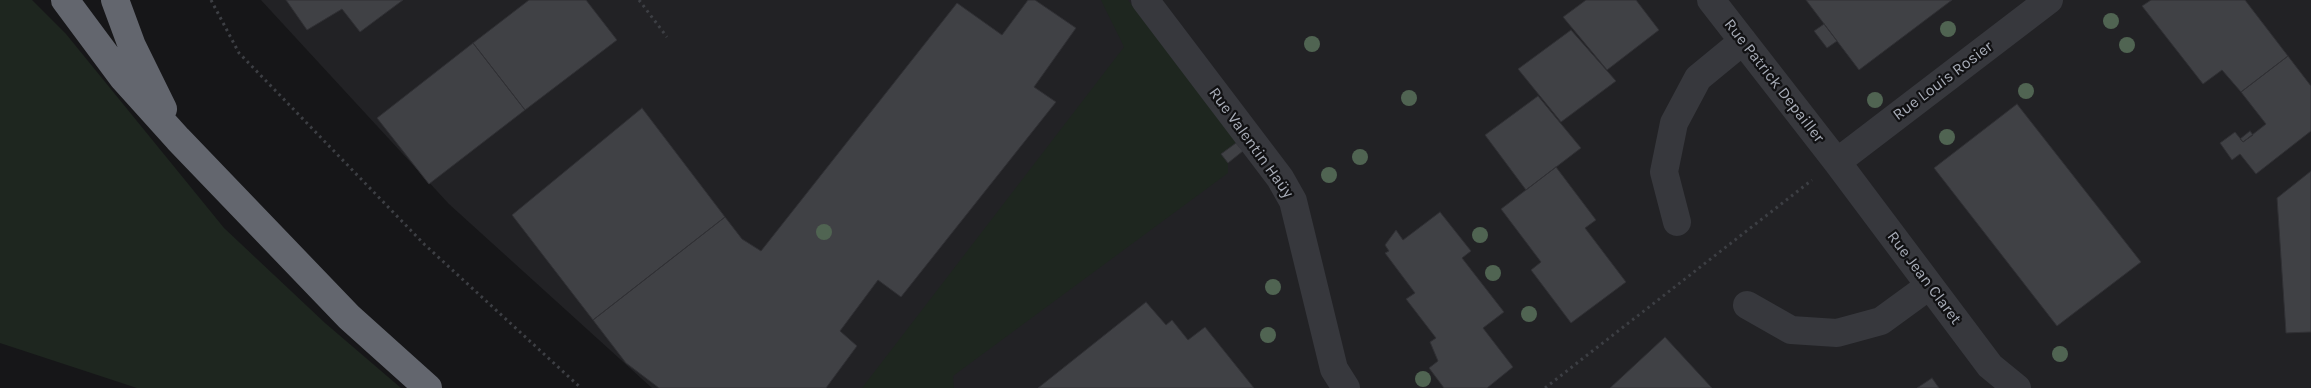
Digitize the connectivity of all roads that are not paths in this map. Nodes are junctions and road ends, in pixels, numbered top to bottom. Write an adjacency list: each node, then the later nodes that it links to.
1 (65, 0): 7 (highway)
2 (115, 0): 7 (highway)
3 (1144, 0): 13 (street, Rue Valentin Haüy)
4 (1711, 0): 6 (street, Rue Patrick Depailler)
5 (2049, 0): 8 (street, Rue Louis Rosier)
6 (1743, 41): 8 (street, Rue Patrick Depailler); 9 (street)
7 (178, 139): 12 (highway)
8 (1837, 162): 10 (street, Rue Jean Claret)
9 (1677, 222)
10 (1929, 286): 11 (street); 14 (street, Rue Jean Claret)
11 (1747, 304)
12 (428, 388)
13 (1346, 388)
14 (2017, 388)

